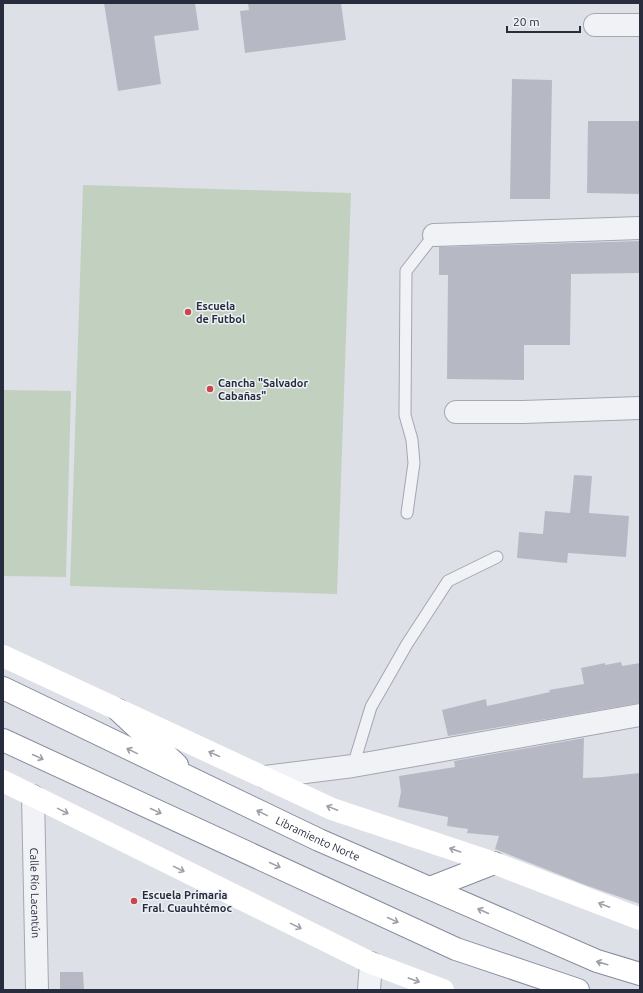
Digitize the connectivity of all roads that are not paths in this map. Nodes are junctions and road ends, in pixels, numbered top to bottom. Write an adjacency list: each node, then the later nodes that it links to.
1 (595, 25): 2 (street)
2 (640, 25)
3 (640, 228): 4 (street)
4 (434, 235): 7 (lane)
5 (640, 408): 6 (street)
6 (456, 412)
7 (407, 513)
8 (497, 557): 14 (lane)
9 (3, 656): 11 (main road)
10 (3, 688): 16 (main road, Libramiento Norte, one-way to 10)
11 (118, 710): 15 (main road, one-way to 11); 16 (main road)
12 (640, 715): 14 (street)
13 (3, 740): 27 (main road, one-way to 27)
14 (354, 766): 15 (street)
15 (265, 777): 19 (main road, one-way to 15)
16 (193, 780): 20 (main road, Libramiento Norte, one-way to 16)
17 (3, 781): 18 (main road)
18 (33, 796): 22 (main road, one-way to 22); 24 (street, Calle Río Lacantún)
19 (494, 863): 20 (main road); 21 (main road, one-way to 19)
20 (430, 888): 23 (main road, Libramiento Norte, one-way to 20)
21 (640, 919)
22 (371, 963): 25 (street); 26 (main road, one-way to 26)
23 (640, 974)
24 (37, 990)
25 (369, 990)
26 (443, 990)
27 (578, 990)

